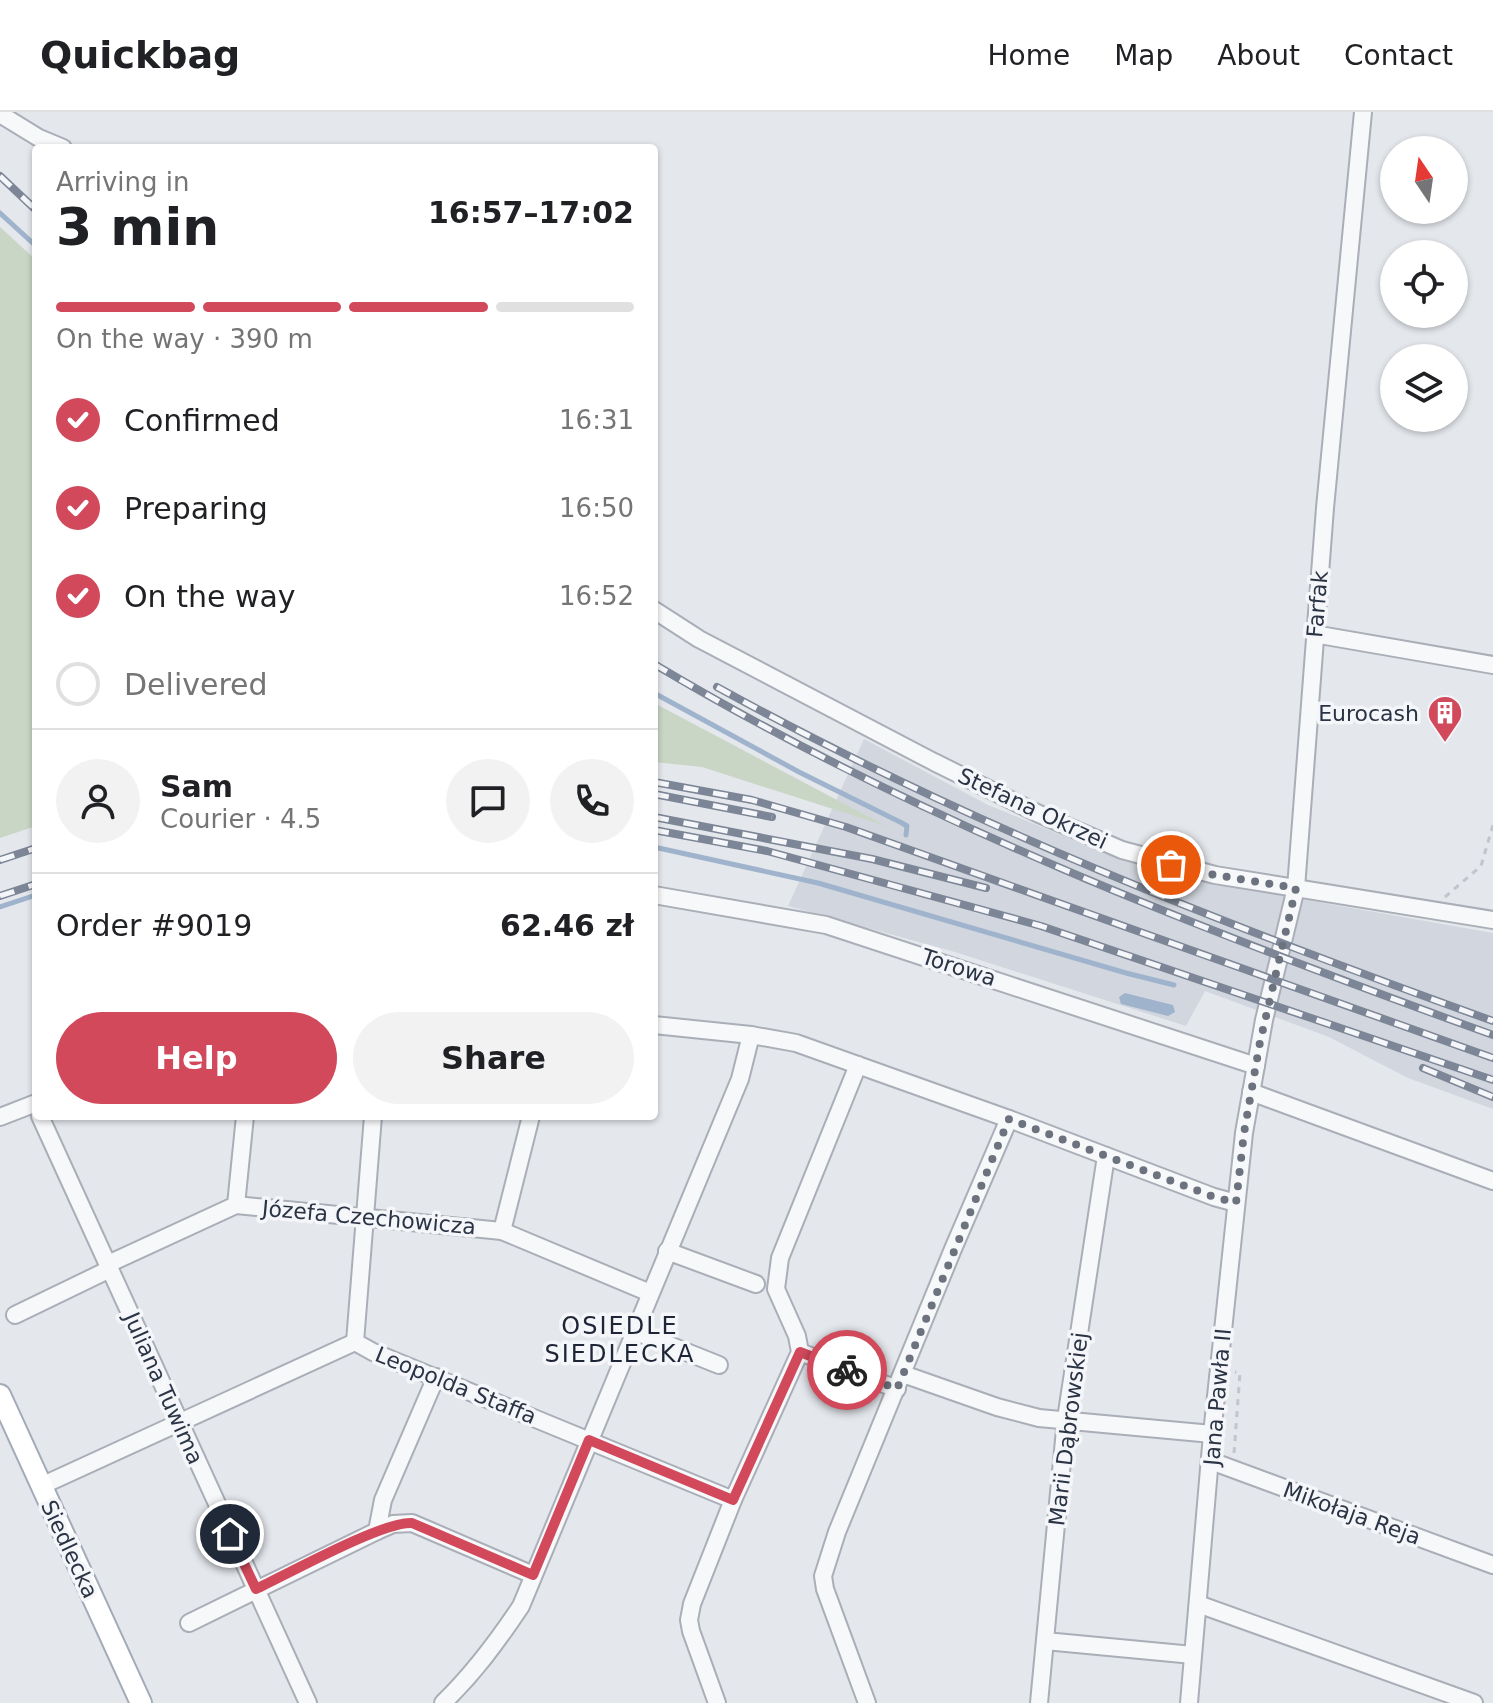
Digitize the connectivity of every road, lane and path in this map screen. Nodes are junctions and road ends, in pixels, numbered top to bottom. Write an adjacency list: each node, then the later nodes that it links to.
1 (1363, 113): 5 (street, Farfak)
2 (0, 114): 3 (street)
3 (53, 144)
4 (658, 613): 8 (street, Stefana Okrzei)
5 (1314, 634): 6 (street); 8 (street, Farfak)
6 (1493, 665)
7 (1493, 825): 10 (path)
8 (1296, 888): 10 (street, Stefana Okrzei); 15 (street, Farfak)
9 (658, 896): 15 (street, Torowa)
10 (1438, 911): 11 (street, Stefana Okrzei)
11 (1493, 920)
12 (658, 1025): 13 (street)
13 (751, 1035): 14 (street); 30 (street)
14 (858, 1065): 19 (street); 37 (street)
15 (1256, 1066): 16 (street, Farfak)
16 (1251, 1092): 25 (street); 26 (street, Jana Pawła II)
17 (32, 1108): 18 (street)
18 (0, 1117)
19 (1009, 1119): 24 (street); 40 (street)
20 (43, 1120): 31 (street, Juliana Tuwima)
21 (245, 1120): 27 (street, Józefa Czechowicza)
22 (373, 1120): 28 (street, Leopolda Staffa)
23 (530, 1120): 29 (street)
24 (1106, 1156): 26 (street); 42 (street, Marii Dąbrowskiej)
25 (1493, 1181)
26 (1236, 1203): 44 (street, Jana Pawła II)
27 (236, 1205): 28 (street, Józefa Czechowicza); 31 (street, Józefa Czechowicza)
28 (365, 1216): 29 (street, Józefa Czechowicza); 36 (street, Leopolda Staffa)
29 (502, 1231): 33 (street, Józefa Czechowicza)
30 (667, 1251): 32 (street); 33 (street)
31 (109, 1266): 34 (street, Józefa Czechowicza); 43 (street, Juliana Tuwima)
32 (756, 1284)
33 (650, 1293): 35 (street)
34 (15, 1315)
35 (634, 1331): 38 (street); 45 (street)
36 (355, 1342): 39 (street, Leopolda Staffa); 43 (street)
37 (800, 1352): 40 (street); 48 (street)
38 (719, 1365)
39 (436, 1377): 45 (street, Leopolda Staffa); 49 (street)
40 (900, 1382): 42 (street); 61 (street)
41 (0, 1395): 47 (main road, Siedlecka)
42 (1066, 1419): 44 (street); 55 (street, Marii Dąbrowskiej)
43 (178, 1422): 47 (street); 52 (street, Juliana Tuwima)
44 (1212, 1434): 46 (street, Jana Pawła II)
45 (589, 1440): 48 (street, Leopolda Staffa); 51 (street)
46 (1211, 1461): 50 (street, Mikołaja Reja); 53 (street, Jana Pawła II)
47 (41, 1486): 57 (main road, Siedlecka)
48 (733, 1500): 60 (street)
49 (377, 1531): 51 (street); 52 (street)
50 (1493, 1565)
51 (533, 1575): 59 (street)
52 (256, 1589): 54 (street); 58 (street, Juliana Tuwima)
53 (1198, 1604): 56 (street, Jana Pawła II); 64 (street)
54 (189, 1623)
55 (1045, 1641): 56 (street); 62 (street, Marii Dąbrowskiej)
56 (1193, 1655): 63 (street, Jana Pawła II)
57 (141, 1703)
58 (308, 1703)
59 (443, 1703)
60 (717, 1703)
61 (867, 1703)
62 (1039, 1703)
63 (1189, 1703)
64 (1474, 1703)

